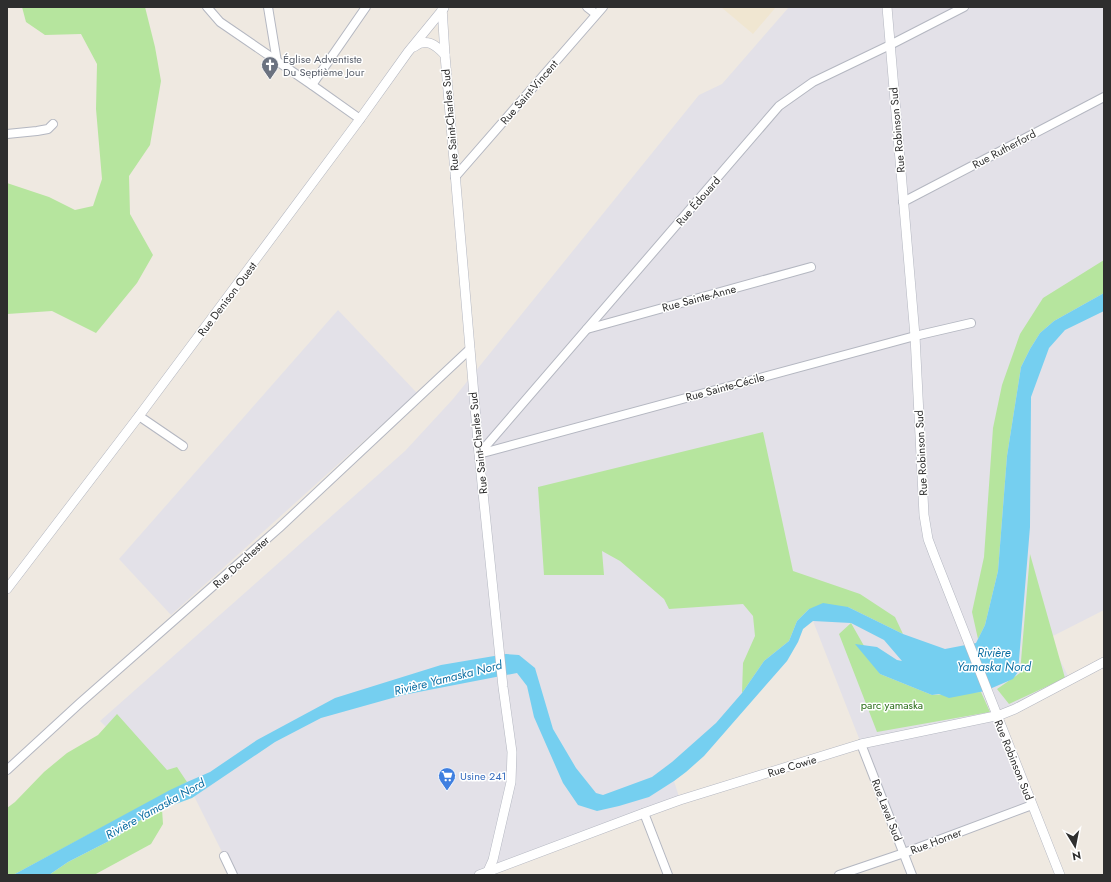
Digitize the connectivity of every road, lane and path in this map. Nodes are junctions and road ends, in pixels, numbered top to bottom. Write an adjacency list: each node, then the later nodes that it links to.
1 (207, 7): 13 (street)
2 (268, 7): 13 (street)
3 (366, 7): 14 (street)
4 (587, 7): 9 (street)
5 (603, 7): 9 (street, Rue Saint-Vincent)
6 (887, 7): 10 (street, Rue Robinson Sud)
7 (964, 7): 10 (street, Rue Édouard)
8 (443, 8): 11 (street, Rue Denison Ouest); 12 (street, Rue Saint-Charles Sud)
9 (596, 14): 19 (street, Rue Saint-Vincent)
10 (890, 45): 20 (street, Rue Robinson Sud); 23 (street, Rue Édouard)
11 (408, 52): 12 (street); 16 (street, Rue Denison Ouest)
12 (445, 55): 19 (street, Rue Saint-Charles Sud)
13 (277, 62): 14 (street)
14 (312, 85): 16 (street)
15 (1104, 97): 20 (street, Rue Rutherford)
16 (360, 120): 26 (street, Rue Denison Ouest)
17 (54, 124): 18 (street)
18 (7, 134)
19 (455, 178): 25 (street, Rue Saint-Charles Sud)
20 (904, 202): 24 (street, Rue Robinson Sud)
21 (811, 267): 23 (street, Rue Sainte-Anne)
22 (970, 323): 24 (street, Rue Sainte-Cécile)
23 (587, 329): 28 (street, Rue Édouard)
24 (915, 336): 28 (street, Rue Sainte-Cécile); 31 (street, Rue Robinson Sud)
25 (470, 349): 28 (street, Rue Saint-Charles Sud); 33 (street, Rue Dorchester)
26 (139, 416): 27 (street); 29 (street, Rue Denison Ouest)
27 (183, 446)
28 (479, 454): 38 (street, Rue Saint-Charles Sud)
29 (7, 589)
30 (1104, 662): 31 (street, Rue Cowie)
31 (995, 712): 32 (street, Rue Cowie); 34 (street, Rue Robinson Sud)
32 (861, 744): 35 (street, Rue Cowie); 36 (street, Rue Laval Sud)
33 (7, 770)
34 (1032, 805): 36 (street, Rue Horner); 44 (street, Rue Robinson Sud)
35 (644, 813): 38 (street, Rue Cowie); 41 (street)
36 (904, 853): 42 (street, Rue Horner); 43 (street, Rue Laval Sud)
37 (224, 856): 39 (street)
38 (488, 873): 40 (street, Rue Cowie)
39 (233, 875)
40 (479, 875)
41 (668, 875)
42 (839, 875)
43 (912, 875)
44 (1060, 875)

